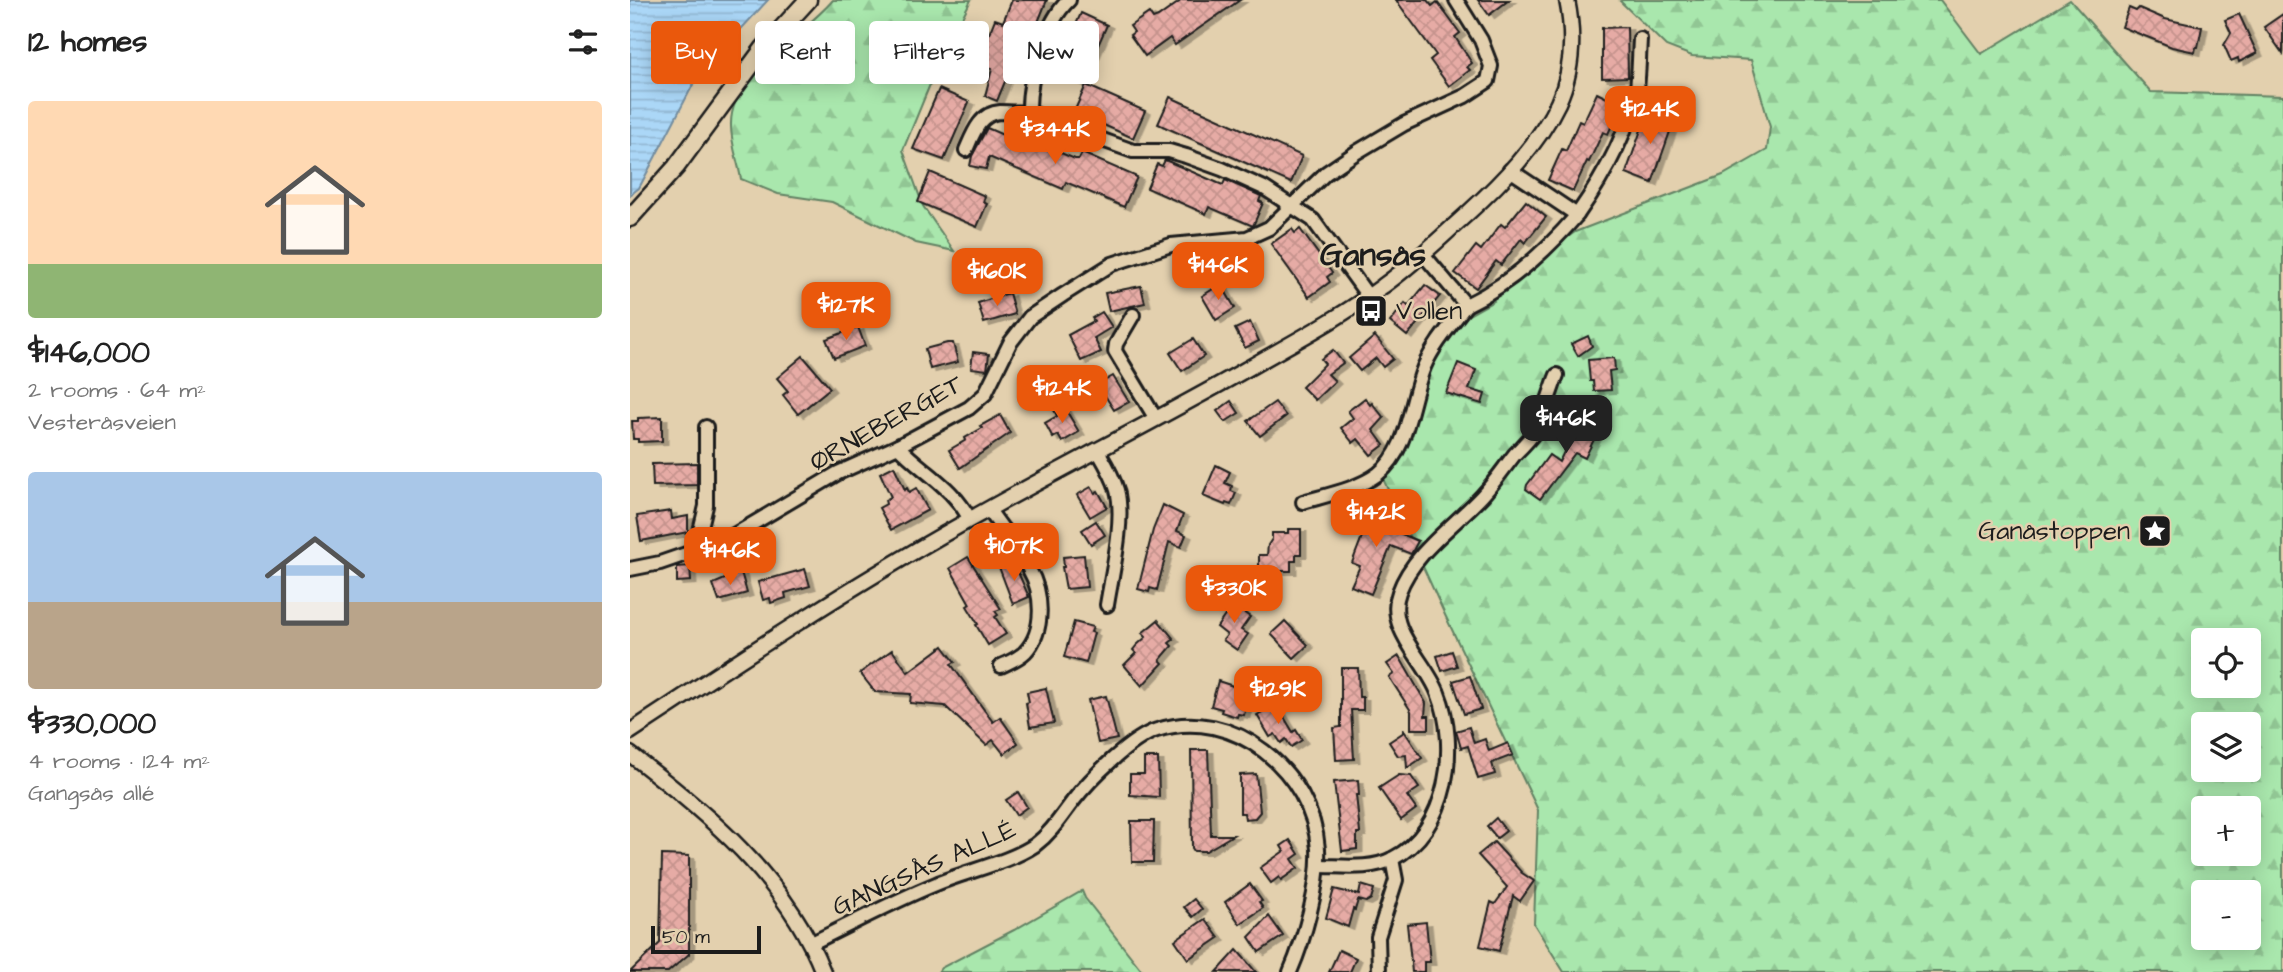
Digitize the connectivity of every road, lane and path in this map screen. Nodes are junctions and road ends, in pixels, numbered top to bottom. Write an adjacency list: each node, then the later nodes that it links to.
1 (807, 0): 11 (main road)
2 (1069, 0): 6 (street)
3 (1456, 0): 9 (street)
4 (1567, 0): 8 (street)
5 (1640, 39): 10 (street)
6 (1029, 111): 7 (street); 9 (street)
7 (966, 150)
8 (1510, 170): 10 (street); 12 (street)
9 (1294, 205): 13 (street); 19 (street, ØRNEBERGET)
10 (1577, 215): 14 (street)
11 (630, 218)
12 (1423, 254): 13 (street); 14 (street)
13 (1368, 296): 17 (street)
14 (1466, 305): 21 (street)
15 (1133, 315): 17 (street)
16 (1557, 375): 30 (street)
17 (1156, 419): 20 (street)
18 (706, 427): 24 (street)
19 (898, 446): 23 (street); 24 (street, ØRNEBERGET)
20 (1098, 450): 22 (street); 26 (street)
21 (1303, 502)
22 (989, 510): 23 (street); 27 (street)
23 (970, 520): 28 (street)
24 (695, 552): 25 (street, ØRNEBERGET)
25 (630, 569)
26 (1107, 604)
27 (1001, 666)
28 (630, 732)
29 (630, 754): 32 (street)
30 (1392, 859): 31 (street); 35 (street)
31 (1319, 866): 32 (street, GANGSÅS ALLÉ); 34 (street, GANGSÅS ALLÉ)
32 (811, 943): 33 (street)
33 (823, 972)
34 (1290, 972)
35 (1379, 972)

